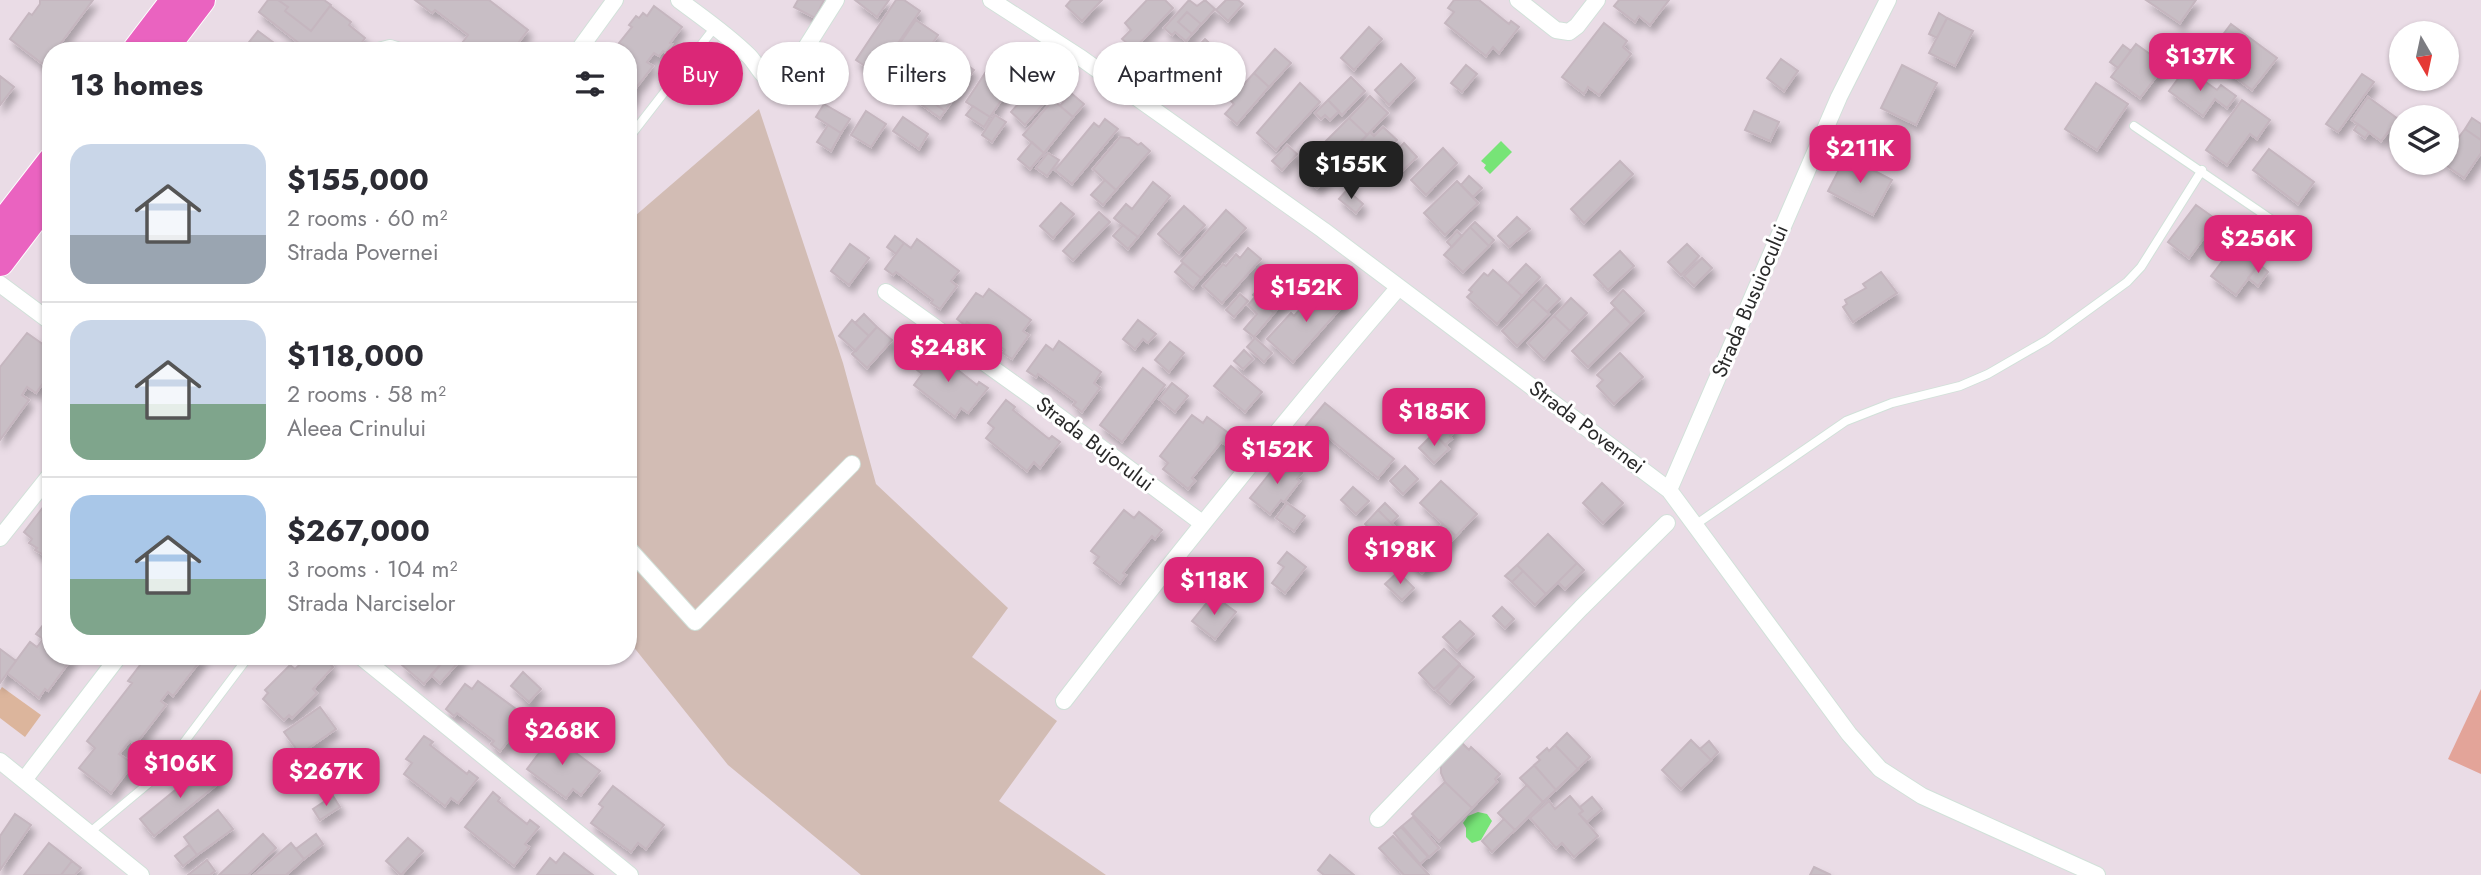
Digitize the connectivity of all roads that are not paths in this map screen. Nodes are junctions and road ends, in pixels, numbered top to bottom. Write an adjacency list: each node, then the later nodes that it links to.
1 (175, 0): 11 (highway)
2 (201, 0): 12 (highway)
3 (615, 0): 13 (street)
4 (679, 0): 10 (street)
5 (835, 0): 10 (street)
6 (992, 0): 23 (street, Strada Povernei)
7 (1518, 0): 8 (street)
8 (1597, 0)
9 (1888, 0): 28 (street, Strada Busuiocului)
10 (715, 27): 15 (lane)
11 (143, 42)
12 (169, 42)
13 (585, 42)
14 (2134, 126): 16 (lane)
15 (637, 127)
16 (2202, 170): 19 (lane); 32 (lane)
17 (42, 174): 20 (highway)
18 (42, 207): 21 (highway)
19 (2278, 224)
20 (0, 228)
21 (0, 262)
22 (0, 284): 25 (street)
23 (1399, 287): 28 (street, Strada Povernei); 30 (street)
24 (886, 292): 30 (street, Strada Bujorului)
25 (42, 315)
26 (852, 464): 34 (street)
27 (42, 485): 33 (street)
28 (1669, 490): 29 (street, Strada Povernei)
29 (1682, 507): 31 (lane); 32 (street, Strada Povernei)
30 (1202, 523): 38 (street)
31 (1667, 523): 41 (street)
32 (1695, 525): 45 (street, Strada Povernei)
33 (0, 538)
34 (637, 558)
35 (112, 665): 40 (street)
36 (242, 665): 42 (lane)
37 (371, 665): 43 (street)
38 (1064, 701)
39 (0, 761): 40 (street)
40 (24, 780): 42 (street)
41 (1378, 819)
42 (89, 833): 44 (street)
43 (630, 874)
44 (141, 875)
45 (2096, 875)

